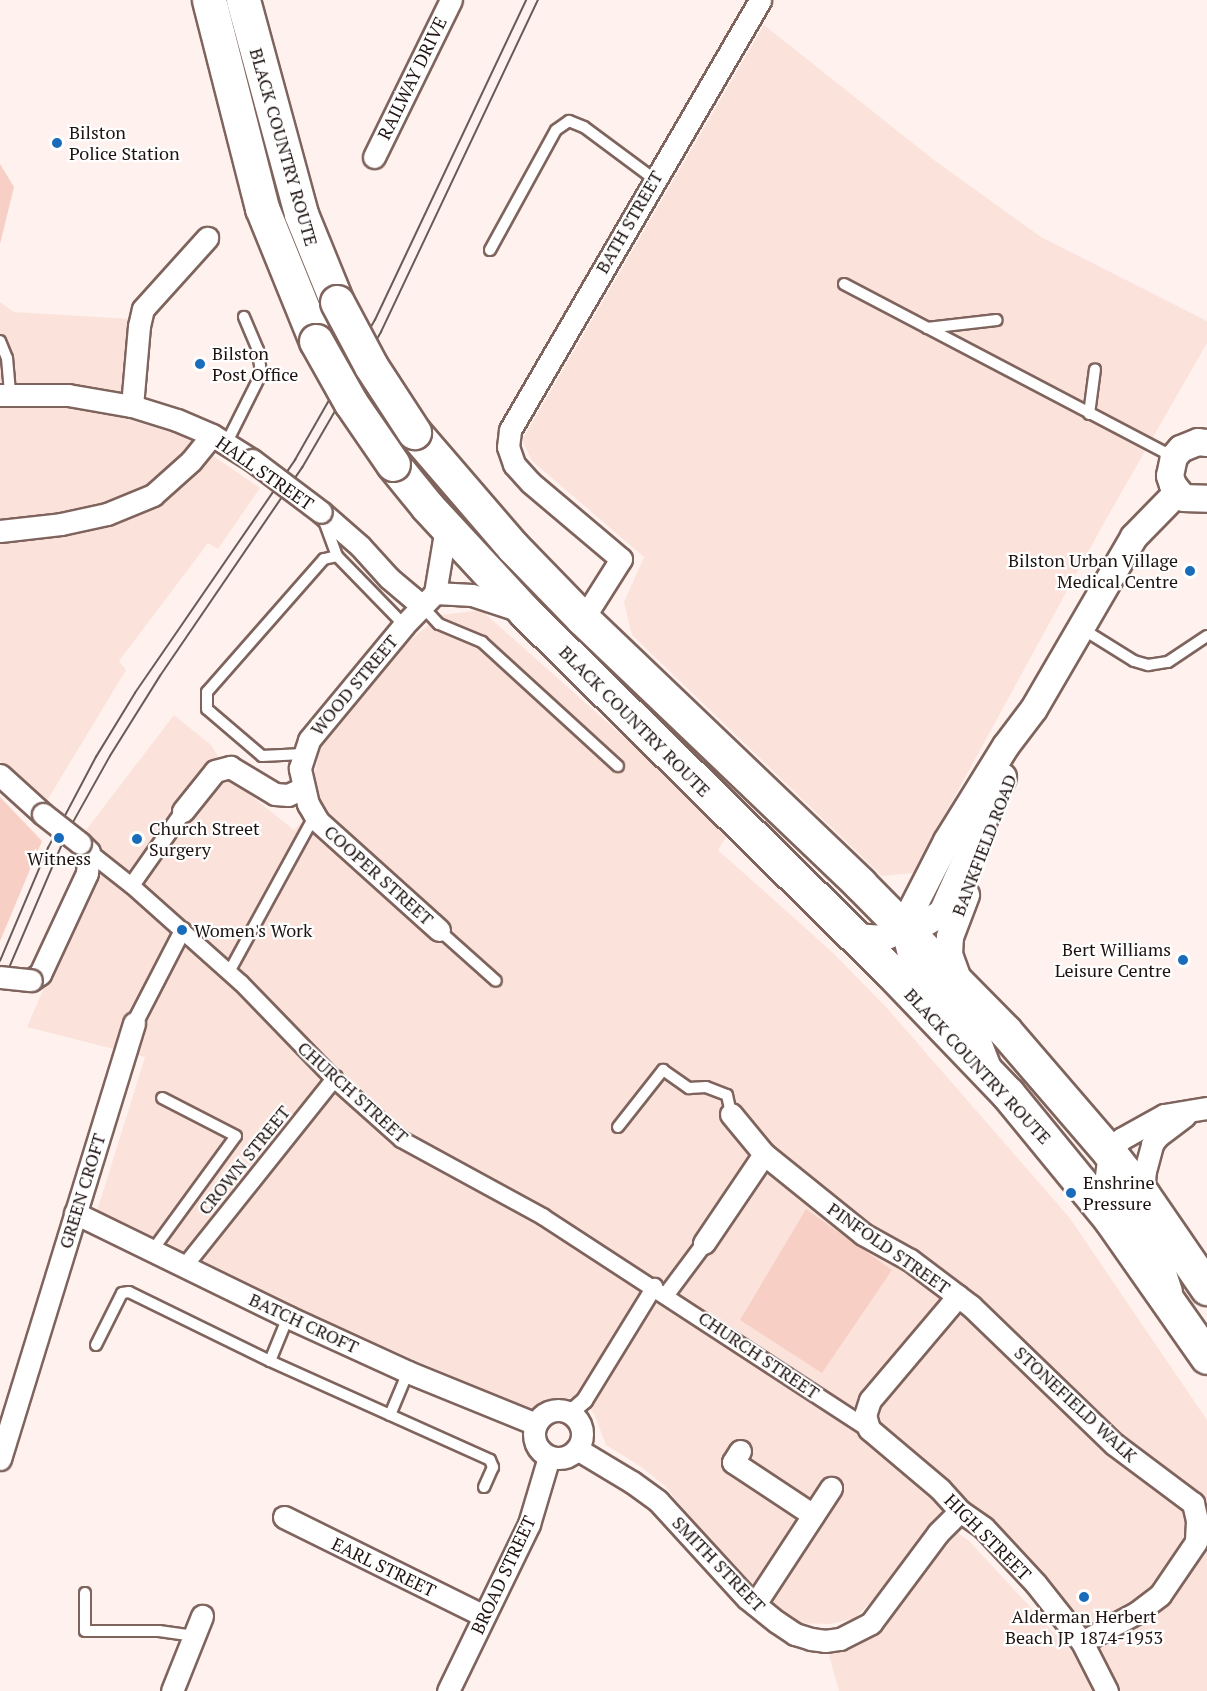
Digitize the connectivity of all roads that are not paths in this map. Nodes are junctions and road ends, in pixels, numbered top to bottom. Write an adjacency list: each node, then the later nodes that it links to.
1 (209, 0): 24 (highway, BLACK COUNTRY ROUTE, bridge)
2 (243, 0): 29 (highway, BLACK COUNTRY ROUTE, bridge)
3 (451, 0): 5 (street, RAILWAY DRIVE)
4 (759, 0): 6 (street, BATH STREET)
5 (374, 157)
6 (654, 179): 8 (lane); 29 (street, BATH STREET)
7 (207, 238): 16 (street)
8 (490, 250)
9 (844, 284): 12 (lane)
10 (244, 317): 18 (lane)
11 (997, 320): 12 (lane)
12 (927, 328): 17 (lane)
13 (0, 341): 15 (lane)
14 (1095, 369): 17 (lane)
15 (5, 395): 16 (street, HALL STREET)
16 (132, 406): 18 (street, HALL STREET)
17 (1089, 414): 20 (lane)
18 (219, 440): 23 (street, HALL STREET, bridge); 25 (street)
19 (1207, 443): 20 (street)
20 (1174, 457): 21 (street)
21 (1178, 492): 22 (street); 31 (street, BANKFIELD ROAD)
22 (1207, 499)
23 (321, 512): 26 (lane); 27 (street, HALL STREET)
24 (446, 527): 27 (street); 28 (highway, BLACK COUNTRY ROUTE)
25 (0, 531)
26 (337, 556): 30 (lane); 34 (lane)
27 (428, 599): 28 (street); 30 (street, WOOD STREET); 35 (lane)
28 (525, 612): 45 (highway, BLACK COUNTRY ROUTE)
29 (582, 619): 42 (highway, BLACK COUNTRY ROUTE)
30 (404, 625): 34 (street, WOOD STREET)
31 (1080, 628): 32 (lane); 33 (street, BANKFIELD ROAD)
32 (1207, 636)
33 (1034, 709): 42 (street); 49 (street, BANKFIELD ROAD)
34 (303, 754): 37 (street, WOOD STREET)
35 (618, 766)
36 (0, 775): 40 (street, CHURCH STREET, bridge)
37 (303, 789): 38 (street); 39 (street, COOPER STREET)
38 (183, 811): 41 (street)
39 (315, 815): 44 (street, COOPER STREET); 46 (lane)
40 (85, 848): 41 (street, CHURCH STREET); 47 (street, bridge)
41 (131, 885): 43 (street, CHURCH STREET)
42 (902, 929): 45 (street); 49 (highway, BLACK COUNTRY ROUTE); 52 (street)
43 (182, 930): 46 (street, CHURCH STREET); 50 (street, GREEN CROFT)
44 (439, 930): 48 (lane)
45 (854, 937): 52 (highway, BLACK COUNTRY ROUTE)
46 (229, 972): 51 (street, CHURCH STREET)
47 (0, 977)
48 (496, 981)
49 (959, 982): 57 (highway, BLACK COUNTRY ROUTE)
50 (134, 1023): 60 (street, GREEN CROFT)
51 (334, 1078): 64 (street, CROWN STREET); 66 (street, CHURCH STREET)
52 (995, 1081): 62 (highway, BLACK COUNTRY ROUTE)
53 (162, 1098): 63 (lane)
54 (1200, 1110): 57 (street); 59 (street)
55 (731, 1114): 56 (lane); 58 (street, PINFOLD STREET)
56 (618, 1127)
57 (1109, 1152): 59 (highway, BLACK COUNTRY ROUTE); 62 (street)
58 (764, 1154): 61 (street); 67 (street, PINFOLD STREET)
59 (1143, 1195): 62 (street); 65 (highway, BLACK COUNTRY ROUTE)
60 (75, 1213): 63 (street, BATCH CROFT); 80 (street, GREEN CROFT)
61 (704, 1243): 66 (street)
62 (1141, 1248): 70 (highway, BLACK COUNTRY ROUTE)
63 (152, 1251): 64 (street, BATCH CROFT)
64 (184, 1266): 68 (street, BATCH CROFT)
65 (1207, 1288)
66 (660, 1290): 73 (street); 76 (street, CHURCH STREET)
67 (958, 1296): 76 (street); 91 (street, STONEFIELD WALK)
68 (288, 1317): 71 (lane); 72 (street, BATCH CROFT)
69 (96, 1345): 71 (lane)
70 (1207, 1357)
71 (270, 1361): 74 (lane)
72 (408, 1372): 74 (lane); 75 (street, BATCH CROFT)
73 (569, 1413): 75 (street); 77 (street)
74 (390, 1415): 81 (lane)
75 (536, 1424): 79 (street)
76 (869, 1429): 83 (street, HIGH STREET)
77 (577, 1449): 79 (street); 87 (street, SMITH STREET)
78 (740, 1451): 84 (street)
79 (549, 1456): 89 (street, BROAD STREET)
80 (0, 1459)
81 (484, 1487)
82 (831, 1488): 84 (street)
83 (960, 1511): 87 (street, SMITH STREET); 91 (street, HIGH STREET)
84 (813, 1515): 87 (street)
85 (284, 1517): 89 (street, EARL STREET)
86 (86, 1593): 90 (lane)
87 (755, 1604)
88 (202, 1616): 90 (street)
89 (484, 1616): 93 (street, BROAD STREET)
90 (194, 1636): 92 (street)
91 (1082, 1642): 94 (street, HIGH STREET)
92 (172, 1691)
93 (448, 1691)
94 (1107, 1691)

